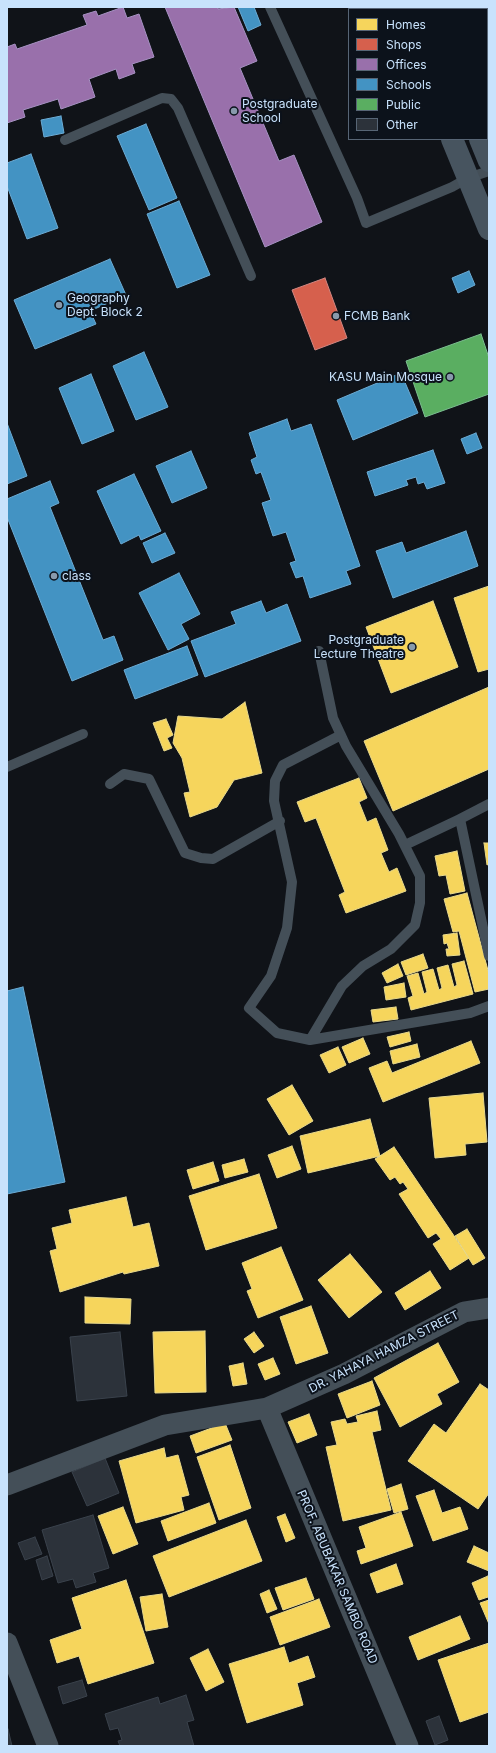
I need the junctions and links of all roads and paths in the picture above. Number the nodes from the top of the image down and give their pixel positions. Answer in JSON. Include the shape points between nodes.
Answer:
{"nodes":[{"id":1,"x":270,"y":7,"type":"edge"},
{"id":2,"x":65,"y":140,"type":"dead end"},
{"id":3,"x":452,"y":140,"type":"edge"},
{"id":4,"x":480,"y":140,"type":"edge"},
{"id":5,"x":489,"y":161,"type":"edge"},
{"id":6,"x":489,"y":171,"type":"edge"},
{"id":7,"x":468,"y":178,"type":"junction"},
{"id":8,"x":489,"y":228,"type":"edge"},
{"id":9,"x":251,"y":276,"type":"dead end"},
{"id":10,"x":320,"y":651,"type":"dead end"},
{"id":11,"x":84,"y":734,"type":"dead end"},
{"id":12,"x":341,"y":735,"type":"junction"},
{"id":13,"x":7,"y":767,"type":"edge"},
{"id":14,"x":110,"y":784,"type":"dead end"},
{"id":15,"x":489,"y":804,"type":"edge"},
{"id":16,"x":460,"y":819,"type":"junction"},
{"id":17,"x":280,"y":821,"type":"junction"},
{"id":18,"x":404,"y":845,"type":"junction"},
{"id":19,"x":489,"y":956,"type":"edge"},
{"id":20,"x":489,"y":1006,"type":"edge"},
{"id":21,"x":310,"y":1040,"type":"junction"},
{"id":22,"x":489,"y":1308,"type":"edge"},
{"id":23,"x":267,"y":1408,"type":"junction"},
{"id":24,"x":7,"y":1485,"type":"edge"},
{"id":25,"x":7,"y":1643,"type":"edge"},
{"id":26,"x":48,"y":1746,"type":"edge"},
{"id":27,"x":408,"y":1746,"type":"edge"}],
"edges":[{"from":1,"to":7,"type":"lane","via":[[366,223]]},
{"from":2,"to":9,"type":"lane","via":[[162,98],[171,99],[178,108]]},
{"from":3,"to":7,"type":"main road"},
{"from":4,"to":5,"type":"main road"},
{"from":6,"to":7,"type":"lane"},
{"from":7,"to":8,"type":"main road"},
{"from":10,"to":12,"type":"lane","via":[[332,718]]},
{"from":11,"to":13,"type":"lane"},
{"from":12,"to":17,"type":"lane","via":[[283,765],[275,781],[274,801]]},
{"from":12,"to":18,"type":"lane"},
{"from":14,"to":17,"type":"lane","via":[[124,774],[149,779],[185,853],[201,858],[213,859]]},
{"from":15,"to":16,"type":"lane"},
{"from":16,"to":18,"type":"lane"},
{"from":16,"to":19,"type":"lane"},
{"from":17,"to":21,"type":"lane","via":[[292,882],[287,928],[271,976],[249,1008],[277,1033]]},
{"from":18,"to":21,"type":"lane","via":[[420,876],[420,903],[414,925],[391,949],[363,966],[342,986]]},
{"from":20,"to":21,"type":"lane","via":[[470,1013]]},
{"from":22,"to":23,"type":"street","name":"DR. YAHAYA HAMZA STREET","via":[[464,1312],[344,1374]]},
{"from":23,"to":24,"type":"street","name":"DR. YAHAYA HAMZA STREET","via":[[166,1425]]},
{"from":23,"to":27,"type":"street","name":"PROF. ABUBAKAR SAMBO ROAD"},
{"from":25,"to":26,"type":"street"}]}
